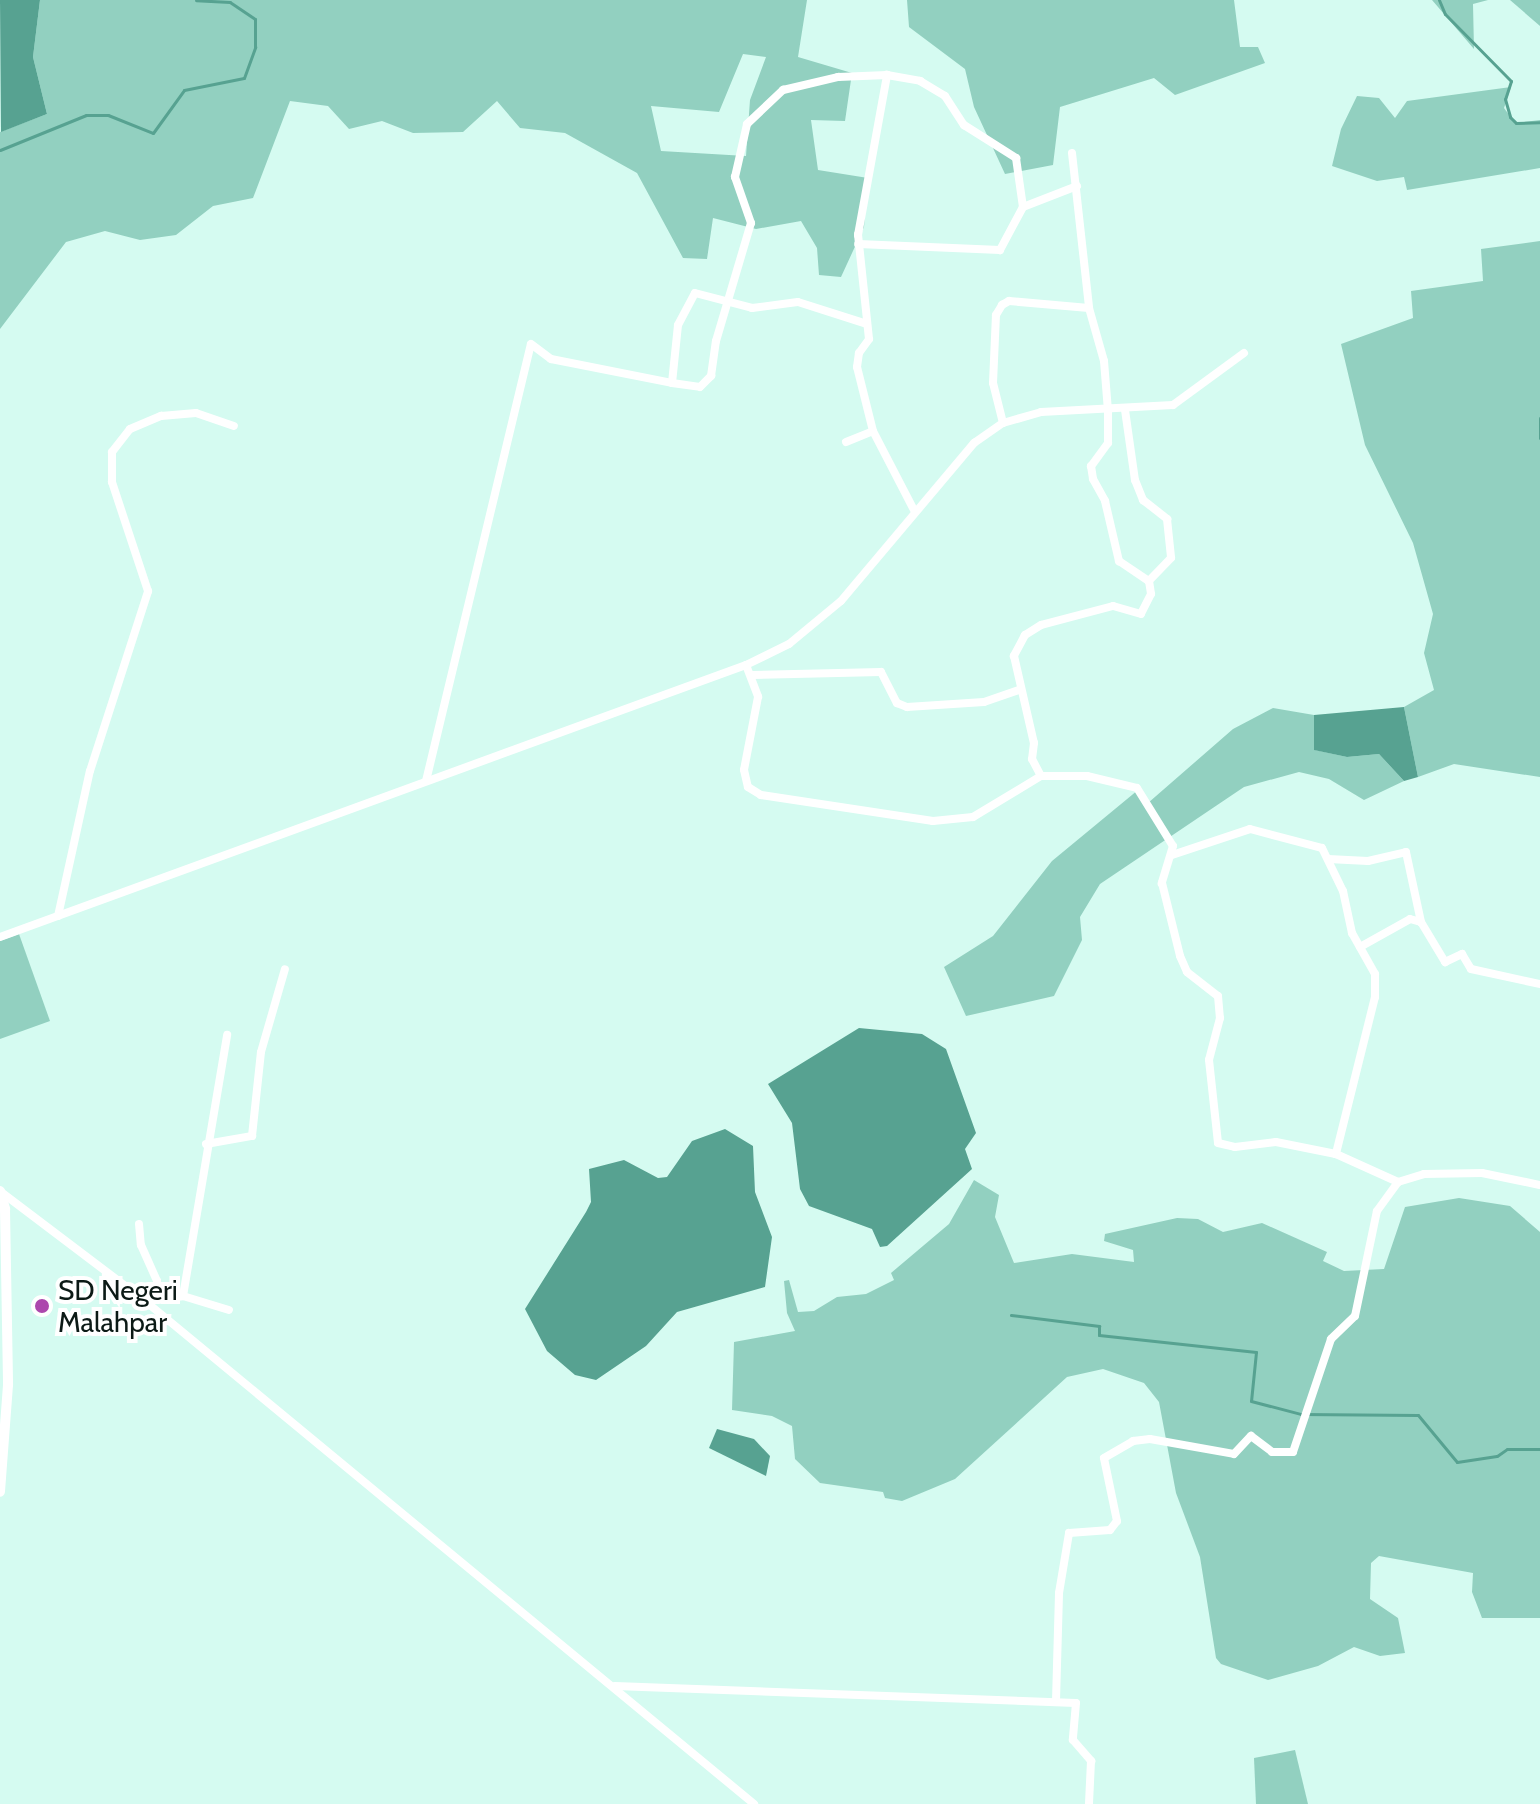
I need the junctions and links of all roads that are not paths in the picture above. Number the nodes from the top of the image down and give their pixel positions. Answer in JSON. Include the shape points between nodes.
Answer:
{"nodes":[{"id":1,"x":887,"y":75,"type":"junction"},
{"id":2,"x":1072,"y":153,"type":"dead end"},
{"id":3,"x":1077,"y":186,"type":"junction"},
{"id":4,"x":1023,"y":207,"type":"junction"},
{"id":5,"x":858,"y":244,"type":"junction"},
{"id":6,"x":727,"y":301,"type":"junction"},
{"id":7,"x":1089,"y":308,"type":"junction"},
{"id":8,"x":867,"y":324,"type":"junction"},
{"id":9,"x":1244,"y":353,"type":"dead end"},
{"id":10,"x":672,"y":383,"type":"junction"},
{"id":11,"x":1125,"y":410,"type":"junction"},
{"id":12,"x":1108,"y":411,"type":"junction"},
{"id":13,"x":1003,"y":423,"type":"junction"},
{"id":14,"x":234,"y":426,"type":"dead end"},
{"id":15,"x":873,"y":431,"type":"junction"},
{"id":16,"x":846,"y":442,"type":"dead end"},
{"id":17,"x":914,"y":510,"type":"junction"},
{"id":18,"x":1149,"y":581,"type":"junction"},
{"id":19,"x":746,"y":665,"type":"junction"},
{"id":20,"x":753,"y":675,"type":"junction"},
{"id":21,"x":1021,"y":689,"type":"junction"},
{"id":22,"x":1041,"y":776,"type":"junction"},
{"id":23,"x":426,"y":781,"type":"junction"},
{"id":24,"x":1172,"y":855,"type":"junction"},
{"id":25,"x":1328,"y":859,"type":"junction"},
{"id":26,"x":58,"y":916,"type":"junction"},
{"id":27,"x":1421,"y":922,"type":"junction"},
{"id":28,"x":0,"y":937,"type":"edge"},
{"id":29,"x":1360,"y":947,"type":"junction"},
{"id":30,"x":285,"y":969,"type":"dead end"},
{"id":31,"x":1540,"y":984,"type":"edge"},
{"id":32,"x":227,"y":1035,"type":"dead end"},
{"id":33,"x":206,"y":1144,"type":"junction"},
{"id":34,"x":1336,"y":1154,"type":"junction"},
{"id":35,"x":1398,"y":1182,"type":"junction"},
{"id":36,"x":1540,"y":1185,"type":"edge"},
{"id":37,"x":0,"y":1191,"type":"edge"},
{"id":38,"x":139,"y":1224,"type":"dead end"},
{"id":39,"x":183,"y":1296,"type":"junction"},
{"id":40,"x":157,"y":1298,"type":"junction"},
{"id":41,"x":145,"y":1301,"type":"junction"},
{"id":42,"x":3,"y":1305,"type":"edge"},
{"id":43,"x":229,"y":1310,"type":"dead end"},
{"id":44,"x":0,"y":1492,"type":"edge"},
{"id":45,"x":615,"y":1686,"type":"junction"},
{"id":46,"x":1056,"y":1701,"type":"junction"},
{"id":47,"x":754,"y":1804,"type":"edge"},
{"id":48,"x":1089,"y":1804,"type":"edge"}],
"edges":[{"from":1,"to":4,"type":"street","via":[[920,81],[945,96],[964,125],[1016,158]]},
{"from":1,"to":5,"type":"street"},
{"from":1,"to":6,"type":"street","via":[[838,77],[783,90],[747,124],[735,177],[751,223]]},
{"from":2,"to":3,"type":"street"},
{"from":3,"to":4,"type":"street"},
{"from":3,"to":7,"type":"street"},
{"from":4,"to":5,"type":"street","via":[[1000,250]]},
{"from":5,"to":8,"type":"street"},
{"from":6,"to":8,"type":"street","via":[[752,308],[798,302]]},
{"from":6,"to":10,"type":"street","via":[[711,376],[700,387]]},
{"from":6,"to":10,"type":"street","via":[[695,293],[684,308]]},
{"from":7,"to":12,"type":"street","via":[[1104,361]]},
{"from":7,"to":13,"type":"street","via":[[1009,301],[1002,305],[996,315],[993,383]]},
{"from":8,"to":15,"type":"street","via":[[869,339],[857,367]]},
{"from":9,"to":11,"type":"street","via":[[1173,405]]},
{"from":10,"to":23,"type":"street","via":[[551,359],[531,344]]},
{"from":11,"to":12,"type":"street"},
{"from":11,"to":18,"type":"street","via":[[1135,480],[1143,500],[1167,519],[1171,558]]},
{"from":12,"to":13,"type":"street","via":[[1041,412]]},
{"from":12,"to":18,"type":"street","via":[[1108,443],[1091,466],[1093,479],[1105,501],[1119,561]]},
{"from":13,"to":17,"type":"street","via":[[974,443]]},
{"from":14,"to":26,"type":"street","via":[[196,413],[161,416],[130,429],[112,452],[112,482],[148,591],[90,771]]},
{"from":15,"to":16,"type":"street"},
{"from":15,"to":17,"type":"street"},
{"from":17,"to":19,"type":"street","via":[[841,601],[789,644]]},
{"from":18,"to":21,"type":"street","via":[[1151,594],[1141,614],[1113,606],[1041,625],[1025,635],[1014,656]]},
{"from":19,"to":20,"type":"street"},
{"from":19,"to":23,"type":"street"},
{"from":20,"to":21,"type":"street","via":[[881,672],[897,703],[907,707],[984,702]]},
{"from":20,"to":22,"type":"street","via":[[758,697],[744,770],[748,787],[761,795],[933,821],[973,817]]},
{"from":21,"to":22,"type":"street","via":[[1034,743],[1032,759]]},
{"from":22,"to":24,"type":"street","via":[[1087,776],[1137,788],[1173,846]]},
{"from":23,"to":26,"type":"street"},
{"from":24,"to":25,"type":"street","via":[[1250,829],[1322,848]]},
{"from":24,"to":34,"type":"street","via":[[1162,883],[1180,956],[1187,972],[1218,996],[1220,1018],[1209,1060],[1218,1143],[1235,1147],[1276,1142]]},
{"from":25,"to":27,"type":"street","via":[[1368,861],[1406,852]]},
{"from":25,"to":29,"type":"street"},
{"from":26,"to":28,"type":"street"},
{"from":27,"to":29,"type":"street","via":[[1410,919]]},
{"from":27,"to":31,"type":"street","via":[[1445,962],[1462,954],[1471,969]]},
{"from":29,"to":34,"type":"street","via":[[1375,974],[1375,997]]},
{"from":30,"to":33,"type":"street","via":[[261,1052],[252,1136]]},
{"from":32,"to":33,"type":"street"},
{"from":33,"to":39,"type":"street"},
{"from":34,"to":35,"type":"street"},
{"from":35,"to":36,"type":"street","via":[[1424,1174],[1482,1173]]},
{"from":35,"to":46,"type":"street","via":[[1377,1211],[1355,1316],[1331,1339],[1311,1410],[1289,1455],[1272,1452],[1251,1436],[1234,1454],[1150,1439],[1119,1447],[1104,1458],[1117,1521],[1110,1530],[1069,1533],[1059,1593]]},
{"from":37,"to":41,"type":"street"},
{"from":37,"to":42,"type":"street"},
{"from":38,"to":40,"type":"street","via":[[141,1245],[157,1281]]},
{"from":39,"to":40,"type":"street"},
{"from":39,"to":43,"type":"street"},
{"from":40,"to":41,"type":"street"},
{"from":41,"to":45,"type":"street","via":[[350,1475]]},
{"from":42,"to":44,"type":"street","via":[[8,1385]]},
{"from":45,"to":46,"type":"street"},
{"from":45,"to":47,"type":"street"},
{"from":46,"to":48,"type":"street","via":[[1076,1703],[1073,1740],[1091,1761]]}]}
